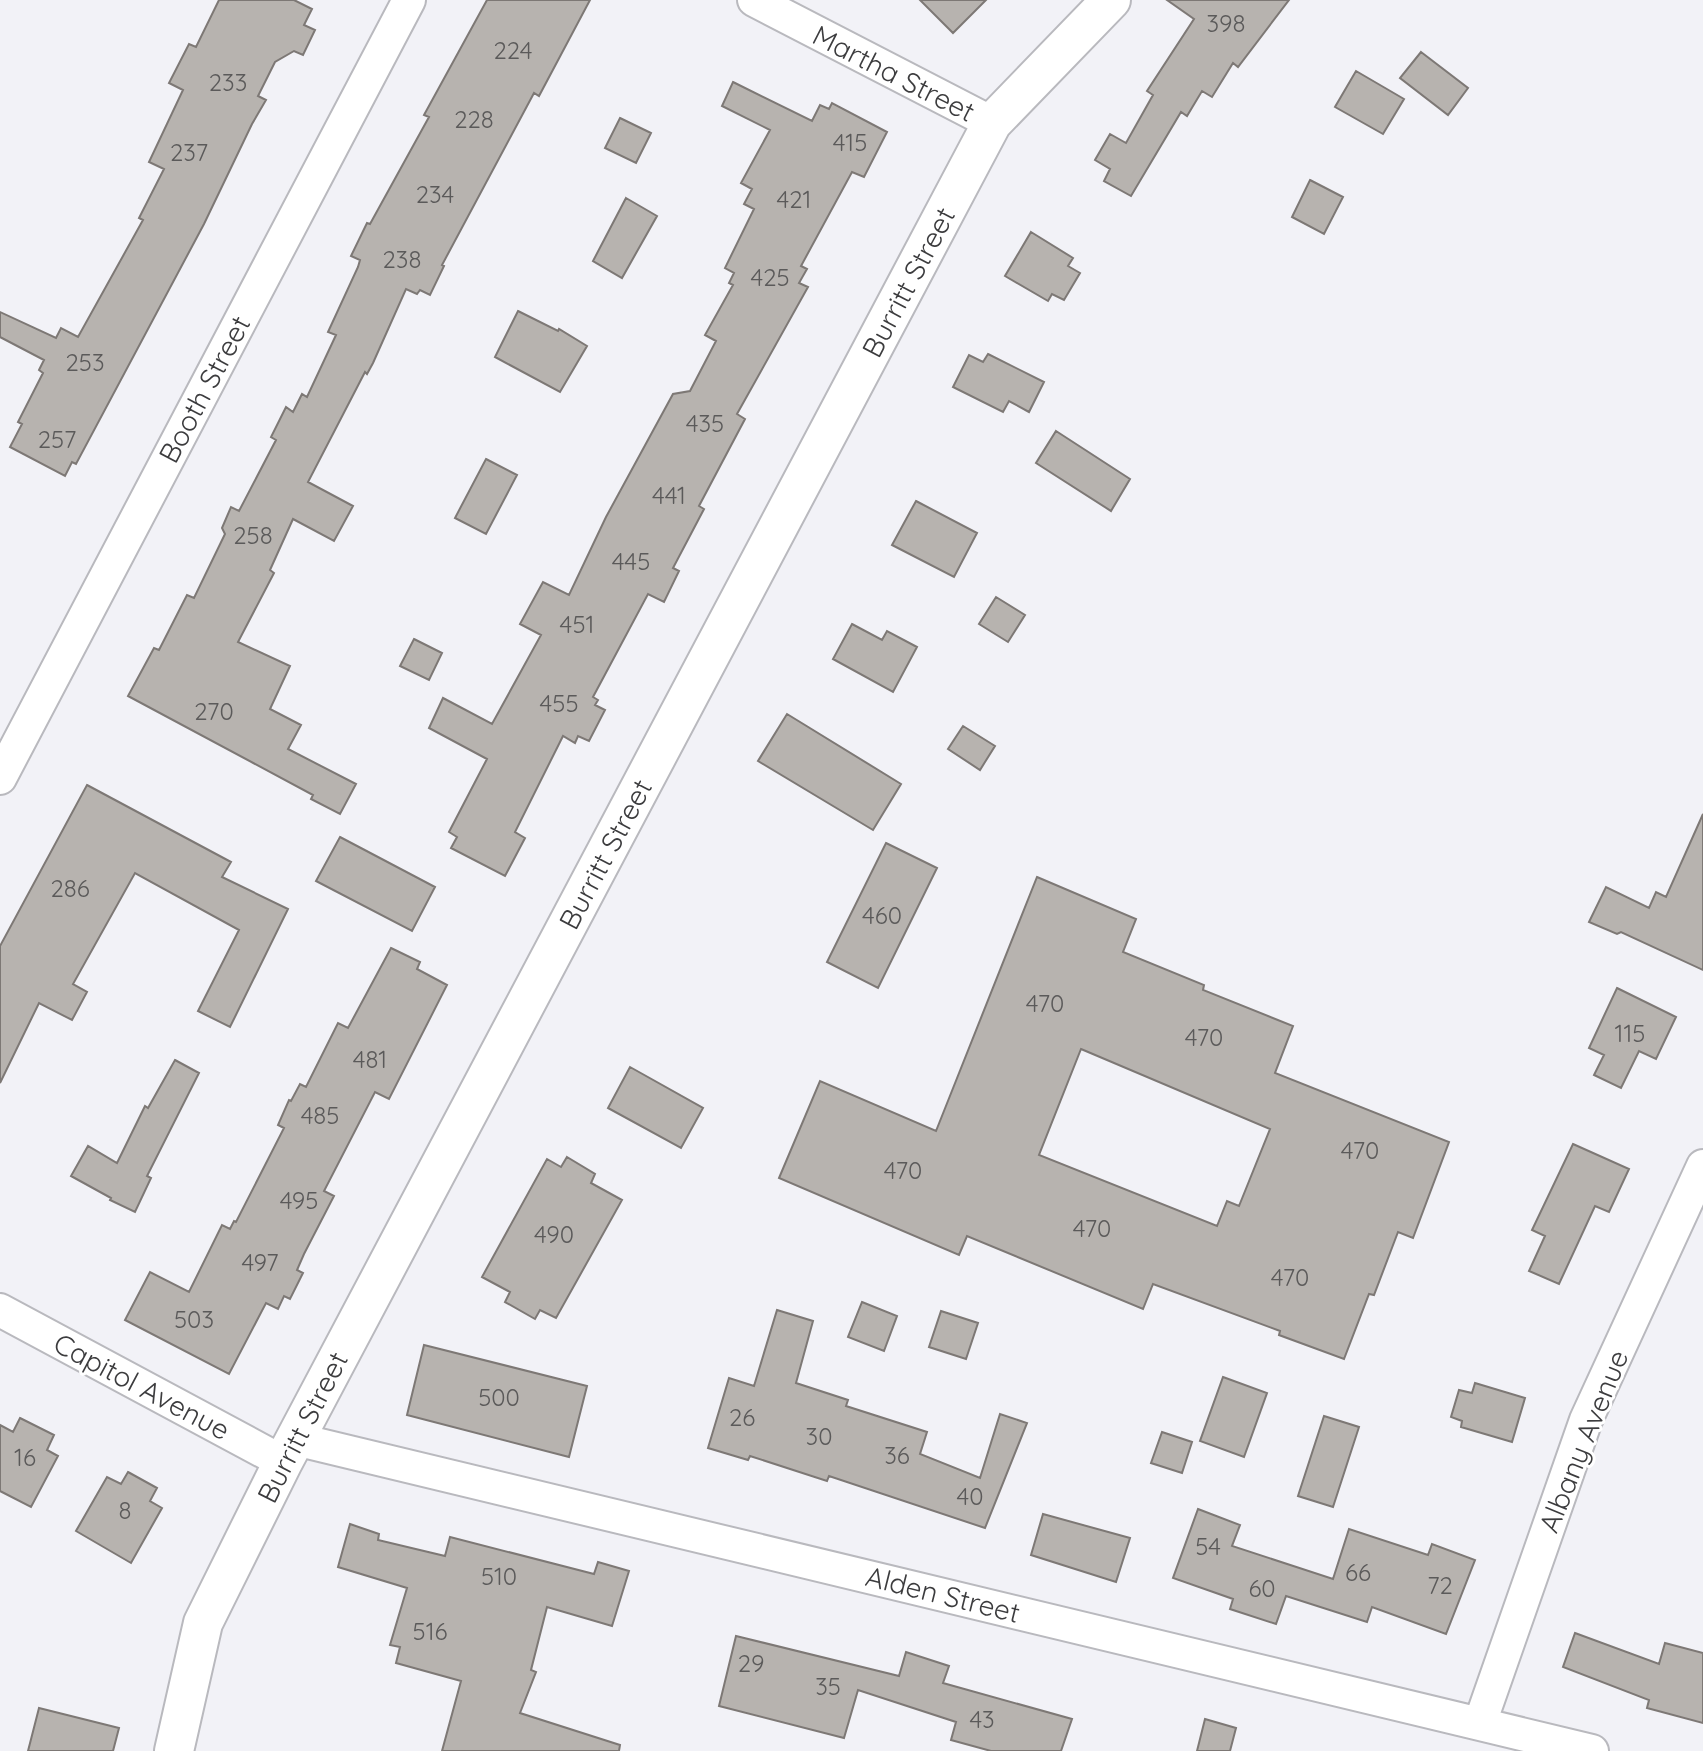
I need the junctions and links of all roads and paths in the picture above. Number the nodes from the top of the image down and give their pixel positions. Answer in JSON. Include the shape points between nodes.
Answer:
{"nodes":[{"id":1,"x":409,"y":0,"type":"edge"},
{"id":2,"x":754,"y":0,"type":"edge"},
{"id":3,"x":1111,"y":0,"type":"edge"},
{"id":4,"x":992,"y":123,"type":"junction"},
{"id":5,"x":0,"y":778,"type":"edge"},
{"id":6,"x":1703,"y":1166,"type":"edge"},
{"id":7,"x":0,"y":1310,"type":"edge"},
{"id":8,"x":289,"y":1450,"type":"junction"},
{"id":9,"x":1480,"y":1723,"type":"junction"},
{"id":10,"x":174,"y":1751,"type":"edge"},
{"id":11,"x":1592,"y":1751,"type":"edge"}],
"edges":[{"from":1,"to":5,"type":"street","name":"Booth Street"},
{"from":2,"to":4,"type":"street","name":"Martha Street"},
{"from":3,"to":4,"type":"street","name":"Burritt Street"},
{"from":4,"to":8,"type":"street","name":"Burritt Street"},
{"from":6,"to":9,"type":"street","name":"Albany Avenue","via":[[1586,1420]]},
{"from":7,"to":8,"type":"street","name":"Capitol Avenue"},
{"from":8,"to":9,"type":"street","name":"Alden Street"},
{"from":8,"to":10,"type":"street","name":"Burritt Street","via":[[203,1623]]},
{"from":9,"to":11,"type":"street","name":"Alden Street"}]}
